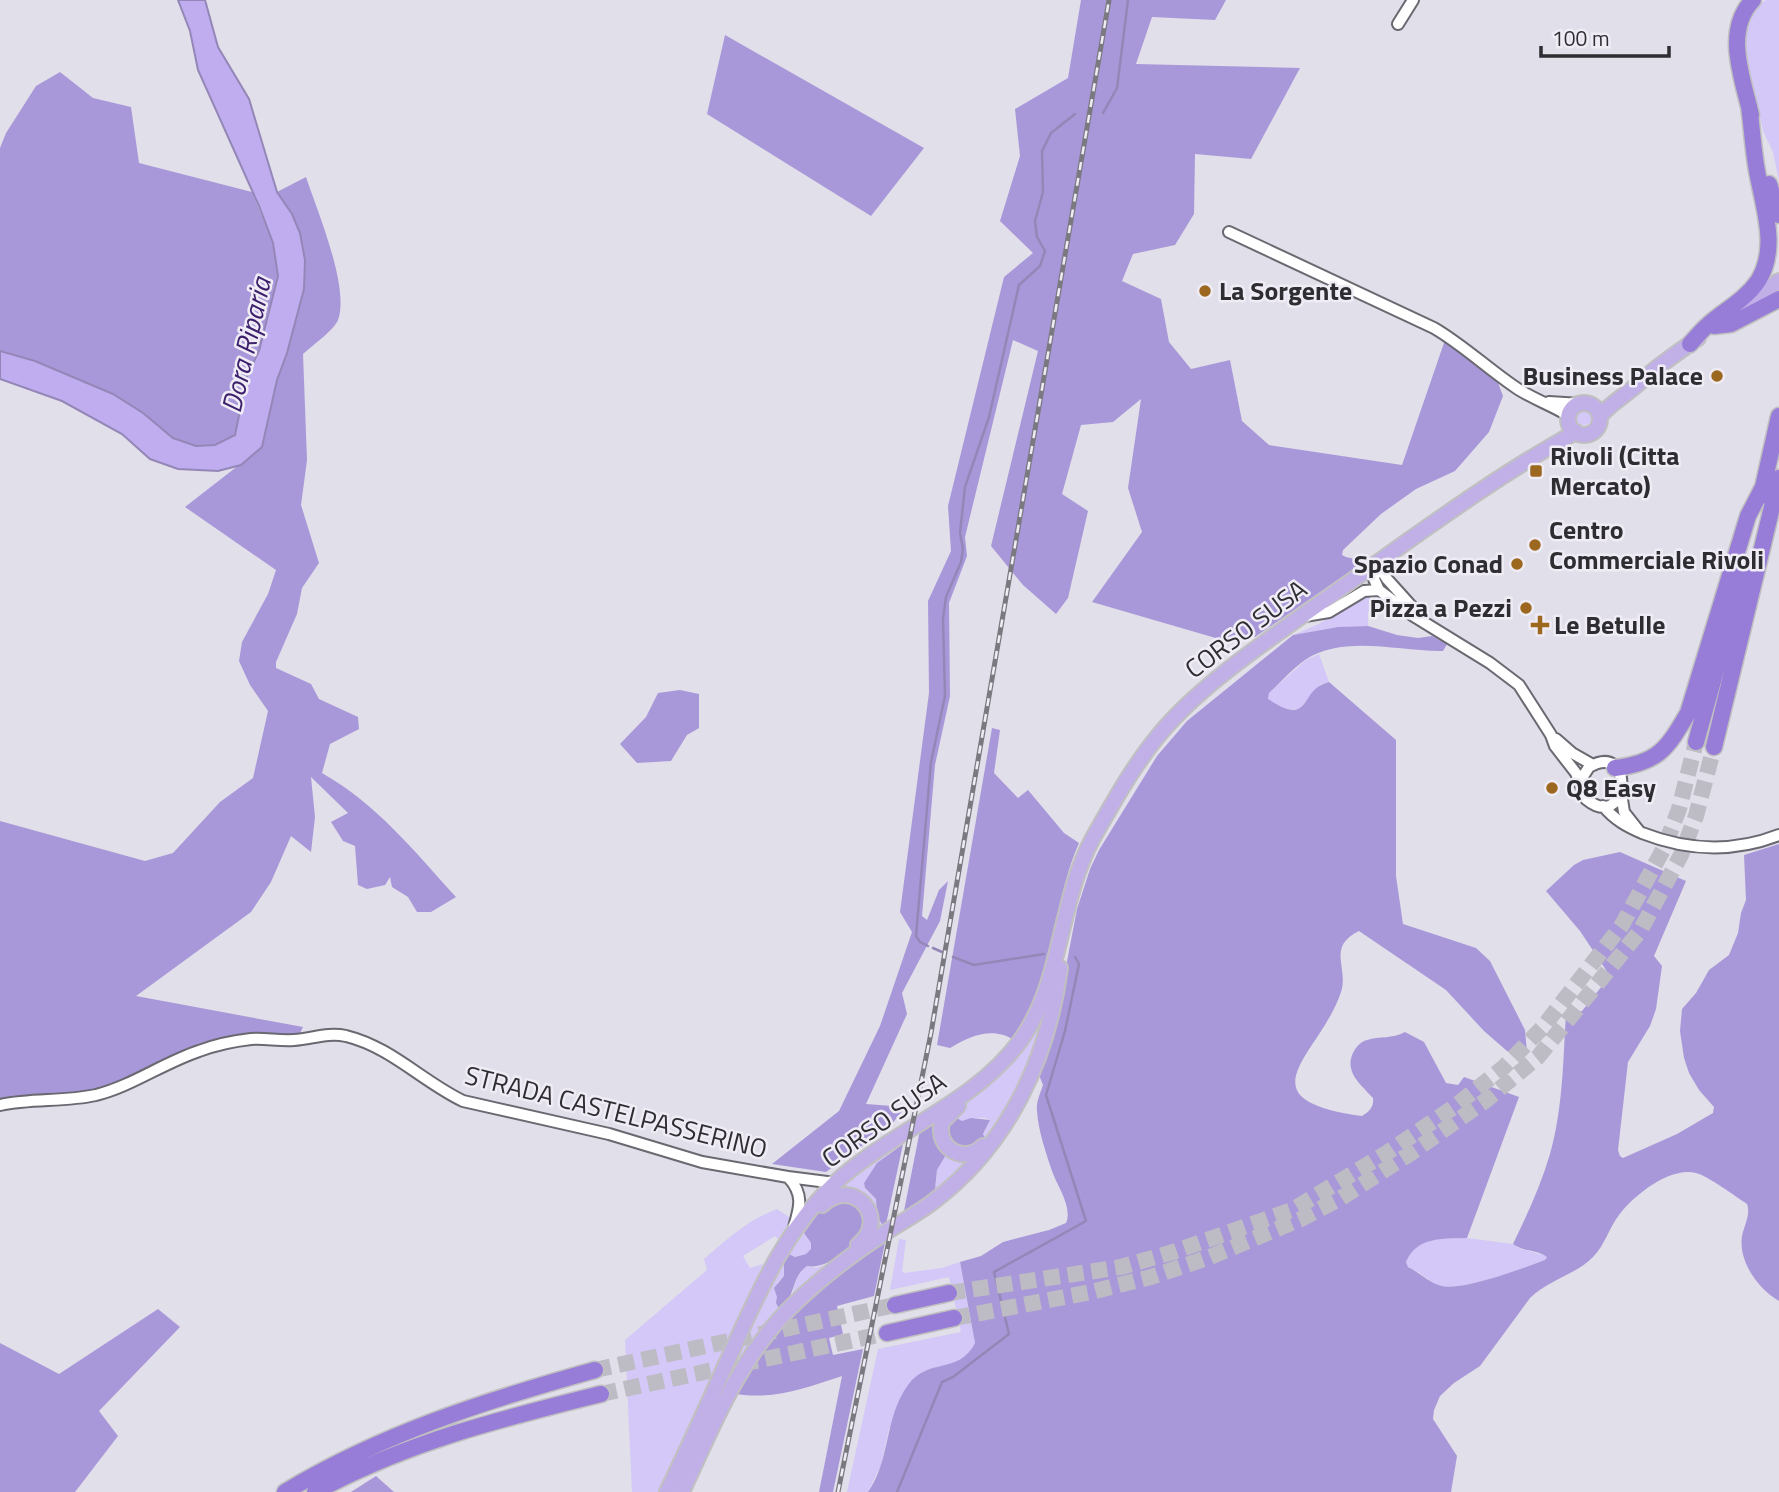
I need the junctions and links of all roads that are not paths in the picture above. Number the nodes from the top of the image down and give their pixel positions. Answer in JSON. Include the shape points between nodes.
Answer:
{"nodes":[{"id":1,"x":1413,"y":0,"type":"edge"},
{"id":2,"x":1753,"y":0,"type":"edge"},
{"id":3,"x":1398,"y":24,"type":"dead end"},
{"id":4,"x":1749,"y":106,"type":"junction"},
{"id":5,"x":1764,"y":170,"type":"junction"},
{"id":6,"x":1779,"y":215,"type":"edge"},
{"id":7,"x":1229,"y":232,"type":"dead end"},
{"id":8,"x":1779,"y":250,"type":"edge"},
{"id":9,"x":1779,"y":281,"type":"edge"},
{"id":10,"x":1779,"y":299,"type":"edge"},
{"id":11,"x":1714,"y":326,"type":"junction"},
{"id":12,"x":1690,"y":344,"type":"junction"},
{"id":13,"x":1544,"y":401,"type":"junction"},
{"id":14,"x":1590,"y":408,"type":"junction"},
{"id":15,"x":1779,"y":416,"type":"edge"},
{"id":16,"x":1571,"y":424,"type":"junction"},
{"id":17,"x":1779,"y":478,"type":"edge"},
{"id":18,"x":1763,"y":487,"type":"junction"},
{"id":19,"x":1779,"y":520,"type":"edge"},
{"id":20,"x":1377,"y":563,"type":"junction"},
{"id":21,"x":1379,"y":590,"type":"junction"},
{"id":22,"x":1302,"y":617,"type":"junction"},
{"id":23,"x":1425,"y":621,"type":"junction"},
{"id":24,"x":1737,"y":660,"type":"junction"},
{"id":25,"x":1551,"y":735,"type":"junction"},
{"id":26,"x":1696,"y":742,"type":"tunnel mouth"},
{"id":27,"x":1714,"y":747,"type":"tunnel mouth"},
{"id":28,"x":1593,"y":765,"type":"junction"},
{"id":29,"x":1615,"y":768,"type":"junction"},
{"id":30,"x":1580,"y":781,"type":"junction"},
{"id":31,"x":1621,"y":793,"type":"junction"},
{"id":32,"x":1603,"y":806,"type":"junction"},
{"id":33,"x":1639,"y":831,"type":"junction"},
{"id":34,"x":1779,"y":835,"type":"edge"},
{"id":35,"x":1068,"y":904,"type":"junction"},
{"id":36,"x":1001,"y":1064,"type":"junction"},
{"id":37,"x":1019,"y":1101,"type":"junction"},
{"id":38,"x":0,"y":1105,"type":"edge"},
{"id":39,"x":788,"y":1177,"type":"junction"},
{"id":40,"x":835,"y":1183,"type":"junction"},
{"id":41,"x":793,"y":1231,"type":"junction"},
{"id":42,"x":814,"y":1286,"type":"junction"},
{"id":43,"x":949,"y":1293,"type":"tunnel mouth"},
{"id":44,"x":895,"y":1305,"type":"tunnel mouth"},
{"id":45,"x":954,"y":1318,"type":"tunnel mouth"},
{"id":46,"x":887,"y":1333,"type":"tunnel mouth"},
{"id":47,"x":595,"y":1370,"type":"tunnel mouth"},
{"id":48,"x":601,"y":1394,"type":"tunnel mouth"},
{"id":49,"x":285,"y":1492,"type":"edge"},
{"id":50,"x":315,"y":1492,"type":"edge"},
{"id":51,"x":667,"y":1492,"type":"edge"},
{"id":52,"x":682,"y":1492,"type":"edge"}],
"edges":[{"from":1,"to":3,"type":"street"},
{"from":2,"to":4,"type":"highway","via":[[1739,23],[1737,44]]},
{"from":4,"to":5,"type":"highway"},
{"from":4,"to":12,"type":"highway","via":[[1768,221],[1766,266],[1747,294]]},
{"from":5,"to":6,"type":"highway"},
{"from":5,"to":8,"type":"highway"},
{"from":7,"to":13,"type":"street","via":[[1434,328],[1517,389]]},
{"from":9,"to":11,"type":"main road"},
{"from":10,"to":11,"type":"highway","via":[[1731,324]]},
{"from":11,"to":12,"type":"main road"},
{"from":12,"to":14,"type":"main road","via":[[1610,404]]},
{"from":13,"to":14,"type":"street"},
{"from":13,"to":16,"type":"street"},
{"from":14,"to":16,"type":"main road","via":[[1573,408]]},
{"from":14,"to":16,"type":"main road","via":[[1599,425],[1593,432],[1584,435]]},
{"from":15,"to":18,"type":"highway"},
{"from":16,"to":20,"type":"main road","name":"CORSO SUSA"},
{"from":17,"to":24,"type":"highway"},
{"from":18,"to":26,"type":"highway"},
{"from":18,"to":29,"type":"highway","via":[[1748,516],[1688,713],[1674,737],[1649,761]]},
{"from":19,"to":24,"type":"highway","via":[[1751,633]]},
{"from":20,"to":21,"type":"street","via":[[1374,579]]},
{"from":20,"to":22,"type":"main road","name":"CORSO SUSA"},
{"from":20,"to":23,"type":"street"},
{"from":21,"to":22,"type":"street","via":[[1364,591],[1329,612]]},
{"from":21,"to":23,"type":"street"},
{"from":22,"to":35,"type":"main road","name":"CORSO SUSA","via":[[1171,720],[1091,841]]},
{"from":23,"to":25,"type":"street","via":[[1511,677]]},
{"from":24,"to":27,"type":"highway"},
{"from":25,"to":28,"type":"street"},
{"from":25,"to":30,"type":"street"},
{"from":28,"to":29,"type":"street","via":[[1605,763]]},
{"from":28,"to":30,"type":"street"},
{"from":29,"to":31,"type":"street","via":[[1622,779]]},
{"from":30,"to":32,"type":"street","via":[[1586,799]]},
{"from":31,"to":32,"type":"street"},
{"from":31,"to":33,"type":"street","via":[[1624,812]]},
{"from":32,"to":33,"type":"street","via":[[1623,826]]},
{"from":33,"to":34,"type":"street","via":[[1669,843],[1708,848],[1746,845]]},
{"from":35,"to":36,"type":"main road","name":"CORSO SUSA","via":[[1038,1012]]},
{"from":35,"to":37,"type":"main road","name":"CORSO SUSA","via":[[1044,1043]]},
{"from":36,"to":37,"type":"main road","via":[[986,1085],[946,1116],[940,1129],[944,1144],[960,1154],[976,1152]]},
{"from":36,"to":40,"type":"main road","name":"CORSO SUSA"},
{"from":37,"to":42,"type":"main road","name":"CORSO SUSA","via":[[985,1152],[952,1186]]},
{"from":38,"to":39,"type":"street","name":"STRADA CASTELPASSERINO","via":[[96,1095],[226,1043],[331,1034],[373,1046],[463,1101],[609,1134],[702,1162]]},
{"from":39,"to":40,"type":"street","name":"STRADA CASTELPASSERINO"},
{"from":39,"to":41,"type":"street","name":"STRADA CASTELPASSERINO","via":[[800,1200]]},
{"from":40,"to":41,"type":"main road","name":"CORSO SUSA"},
{"from":41,"to":42,"type":"main road","via":[[837,1195],[855,1197],[869,1211],[868,1234],[826,1268]]},
{"from":41,"to":51,"type":"main road","name":"CORSO SUSA","via":[[760,1288]]},
{"from":42,"to":52,"type":"main road","name":"CORSO SUSA","via":[[772,1327],[746,1362]]},
{"from":43,"to":44,"type":"highway"},
{"from":45,"to":46,"type":"highway"},
{"from":47,"to":49,"type":"highway","via":[[419,1426],[350,1456]]},
{"from":48,"to":50,"type":"highway","via":[[437,1438]]}]}
